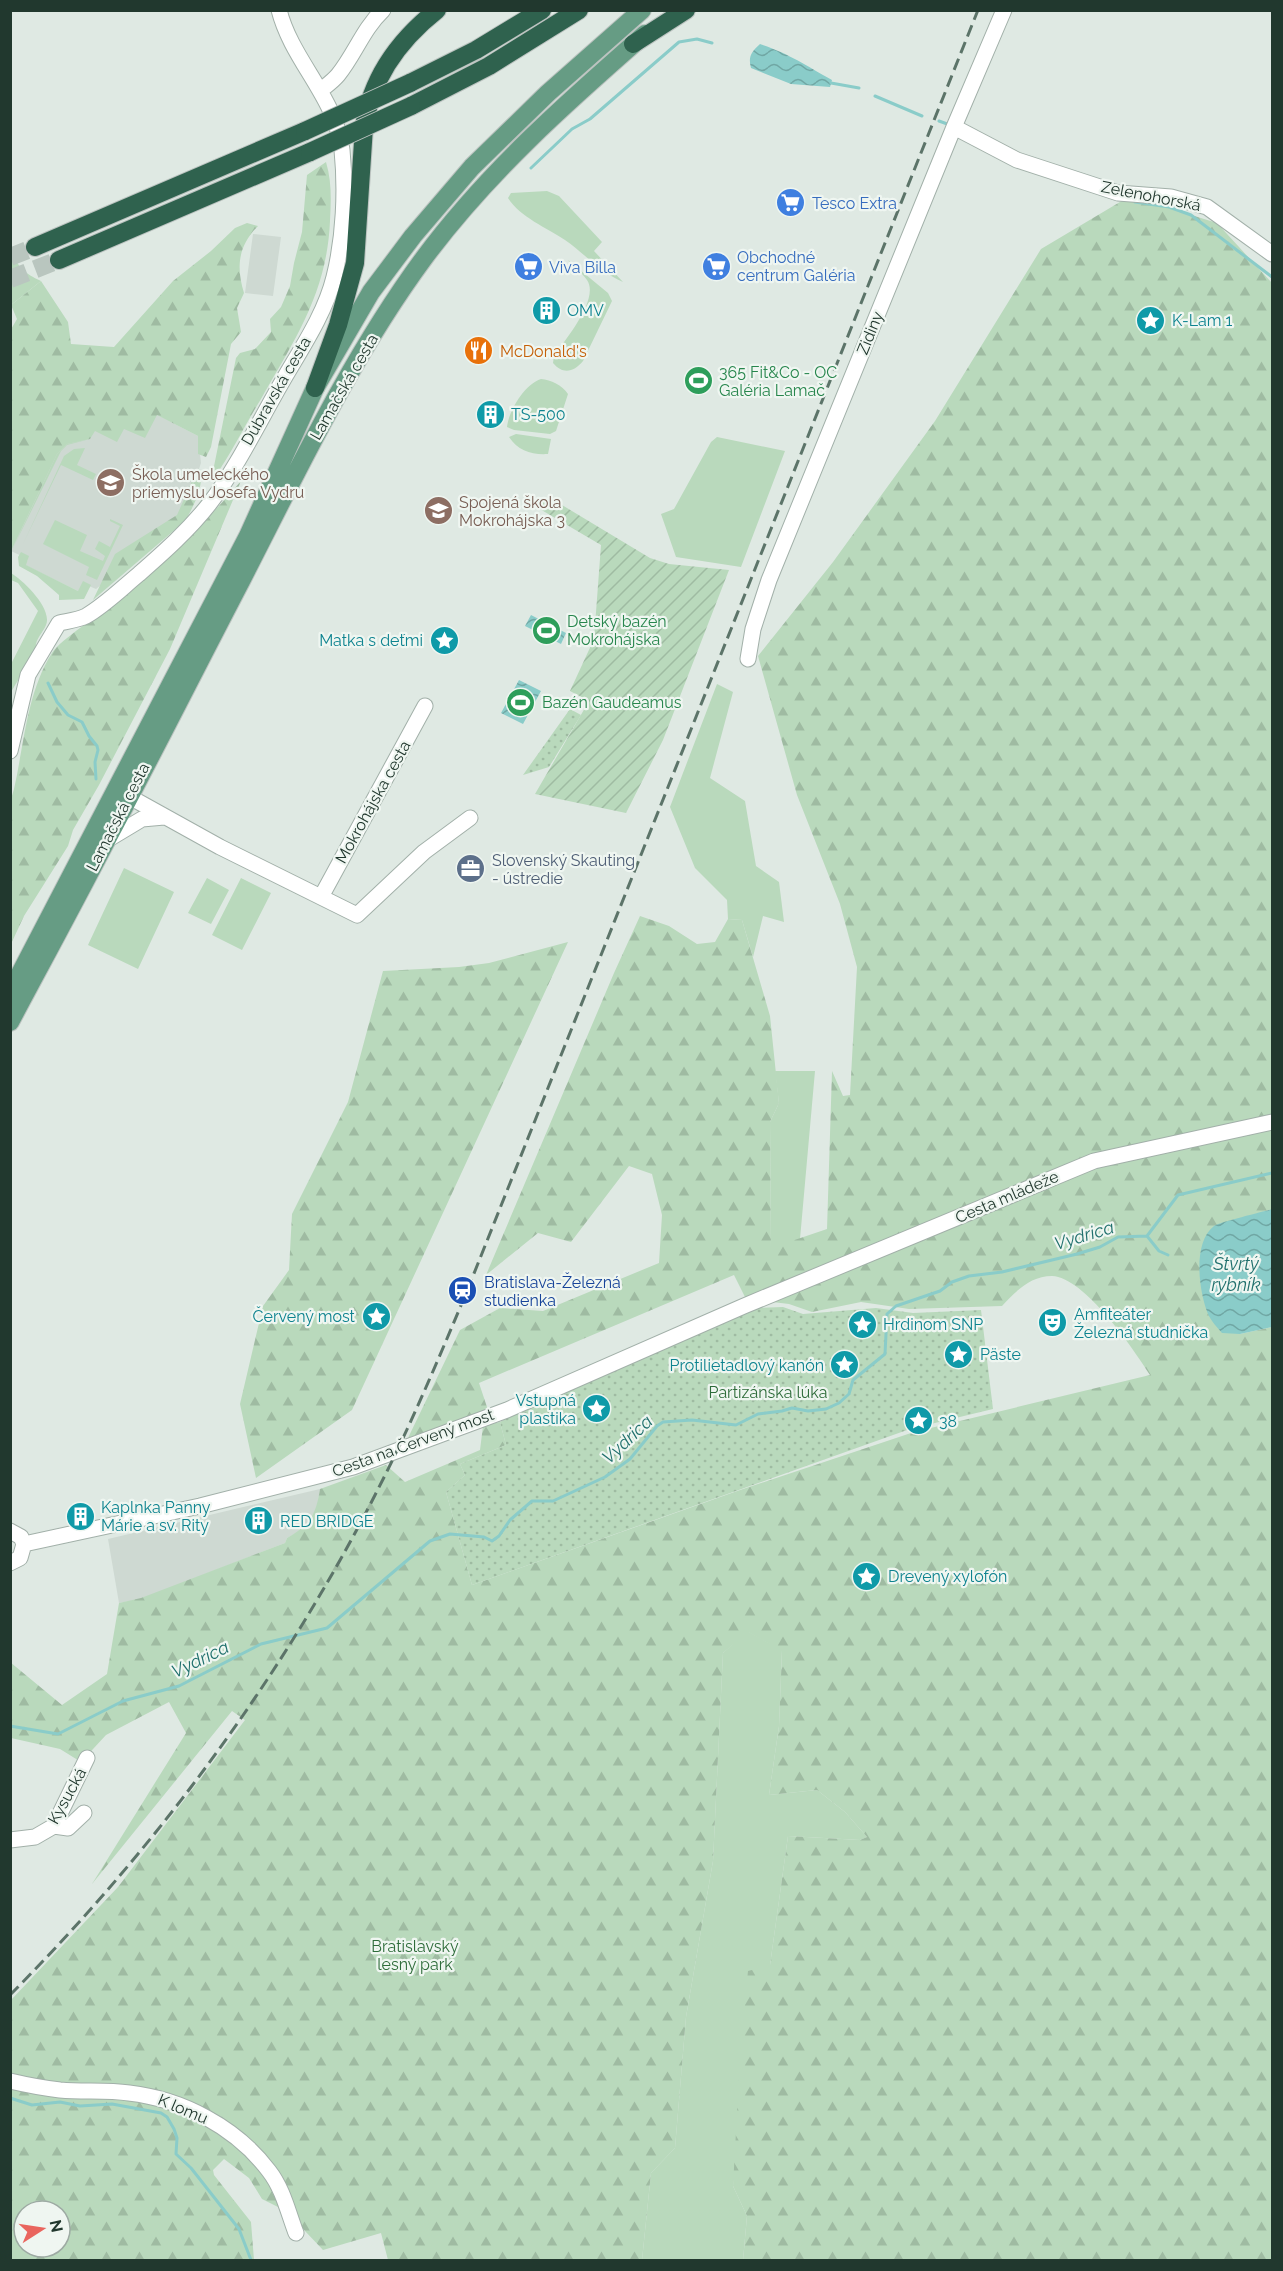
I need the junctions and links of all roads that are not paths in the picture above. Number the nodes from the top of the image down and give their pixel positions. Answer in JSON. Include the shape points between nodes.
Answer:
{"nodes":[{"id":1,"x":279,"y":10,"type":"edge"},
{"id":2,"x":383,"y":10,"type":"edge"},
{"id":3,"x":436,"y":10,"type":"edge"},
{"id":4,"x":542,"y":10,"type":"edge"},
{"id":5,"x":579,"y":10,"type":"edge"},
{"id":6,"x":642,"y":10,"type":"edge"},
{"id":7,"x":671,"y":10,"type":"edge"},
{"id":8,"x":686,"y":10,"type":"edge"},
{"id":9,"x":1004,"y":10,"type":"edge"},
{"id":10,"x":633,"y":44,"type":"junction"},
{"id":11,"x":320,"y":91,"type":"junction"},
{"id":12,"x":954,"y":127,"type":"junction"},
{"id":13,"x":35,"y":247,"type":"tunnel mouth"},
{"id":14,"x":1272,"y":254,"type":"edge"},
{"id":15,"x":59,"y":260,"type":"tunnel mouth"},
{"id":16,"x":315,"y":388,"type":"junction"},
{"id":17,"x":748,"y":659,"type":"dead end"},
{"id":18,"x":425,"y":706,"type":"dead end"},
{"id":19,"x":10,"y":751,"type":"edge"},
{"id":20,"x":120,"y":796,"type":"junction"},
{"id":21,"x":166,"y":818,"type":"junction"},
{"id":22,"x":470,"y":818,"type":"dead end"},
{"id":23,"x":108,"y":840,"type":"junction"},
{"id":24,"x":321,"y":897,"type":"junction"},
{"id":25,"x":10,"y":993,"type":"edge"},
{"id":26,"x":10,"y":1022,"type":"edge"},
{"id":27,"x":1272,"y":1122,"type":"edge"},
{"id":28,"x":751,"y":1303,"type":"joint"},
{"id":29,"x":10,"y":1531,"type":"edge"},
{"id":30,"x":24,"y":1544,"type":"junction"},
{"id":31,"x":10,"y":1563,"type":"edge"},
{"id":32,"x":87,"y":1758,"type":"dead end"},
{"id":33,"x":84,"y":1813,"type":"dead end"},
{"id":34,"x":54,"y":1826,"type":"junction"},
{"id":35,"x":10,"y":1840,"type":"edge"},
{"id":36,"x":10,"y":2081,"type":"edge"},
{"id":37,"x":296,"y":2233,"type":"dead end"}],
"edges":[{"from":1,"to":11,"type":"street","name":"Dúbravská cesta","via":[[297,55]]},
{"from":2,"to":11,"type":"street","via":[[359,39],[337,77]]},
{"from":3,"to":16,"type":"highway","via":[[394,52],[368,105],[355,263]]},
{"from":4,"to":13,"type":"highway","bridge":true,"via":[[410,84]]},
{"from":5,"to":15,"type":"highway","bridge":true,"via":[[497,62],[411,106]]},
{"from":6,"to":16,"type":"main road","name":"Lamačská cesta","via":[[526,114],[445,196],[371,292]]},
{"from":7,"to":10,"type":"main road","name":"Lamačská cesta"},
{"from":8,"to":10,"type":"highway"},
{"from":9,"to":12,"type":"street","name":"Zidiny"},
{"from":10,"to":20,"type":"main road","name":"Lamačská cesta","via":[[530,137],[424,258],[358,358]]},
{"from":11,"to":19,"type":"street","name":"Dúbravská cesta","via":[[339,133],[343,175],[339,250],[324,304],[235,463],[201,515],[100,606],[60,623],[28,675]]},
{"from":12,"to":14,"type":"street","name":"Zelenohorská","via":[[1017,160],[1118,193],[1171,197],[1207,207]]},
{"from":12,"to":17,"type":"street","name":"Zidiny","via":[[769,580]]},
{"from":16,"to":20,"type":"main road","name":"Lamačská cesta","via":[[248,536]]},
{"from":18,"to":24,"type":"street","name":"Mokrohájska cesta"},
{"from":20,"to":21,"type":"street"},
{"from":20,"to":23,"type":"main road","name":"Lamačská cesta"},
{"from":20,"to":25,"type":"main road","name":"Lamačská cesta"},
{"from":21,"to":23,"type":"street","via":[[142,819]]},
{"from":21,"to":24,"type":"street"},
{"from":22,"to":24,"type":"street","via":[[424,852],[357,915]]},
{"from":23,"to":26,"type":"main road","name":"Lamačská cesta"},
{"from":27,"to":28,"type":"street","name":"Cesta mládeže","via":[[1094,1161]]},
{"from":28,"to":30,"type":"street","name":"Cesta na Červený most","via":[[507,1410],[353,1467]]},
{"from":29,"to":30,"type":"street","via":[[18,1534]]},
{"from":30,"to":31,"type":"street","via":[[20,1557]]},
{"from":32,"to":34,"type":"street","name":"Kysucká"},
{"from":33,"to":34,"type":"street","via":[[68,1828]]},
{"from":34,"to":35,"type":"street","name":"Kysucká","via":[[35,1837]]},
{"from":36,"to":37,"type":"street","name":"K lomu","via":[[61,2090],[154,2096],[199,2114],[246,2145],[269,2171]]}]}
